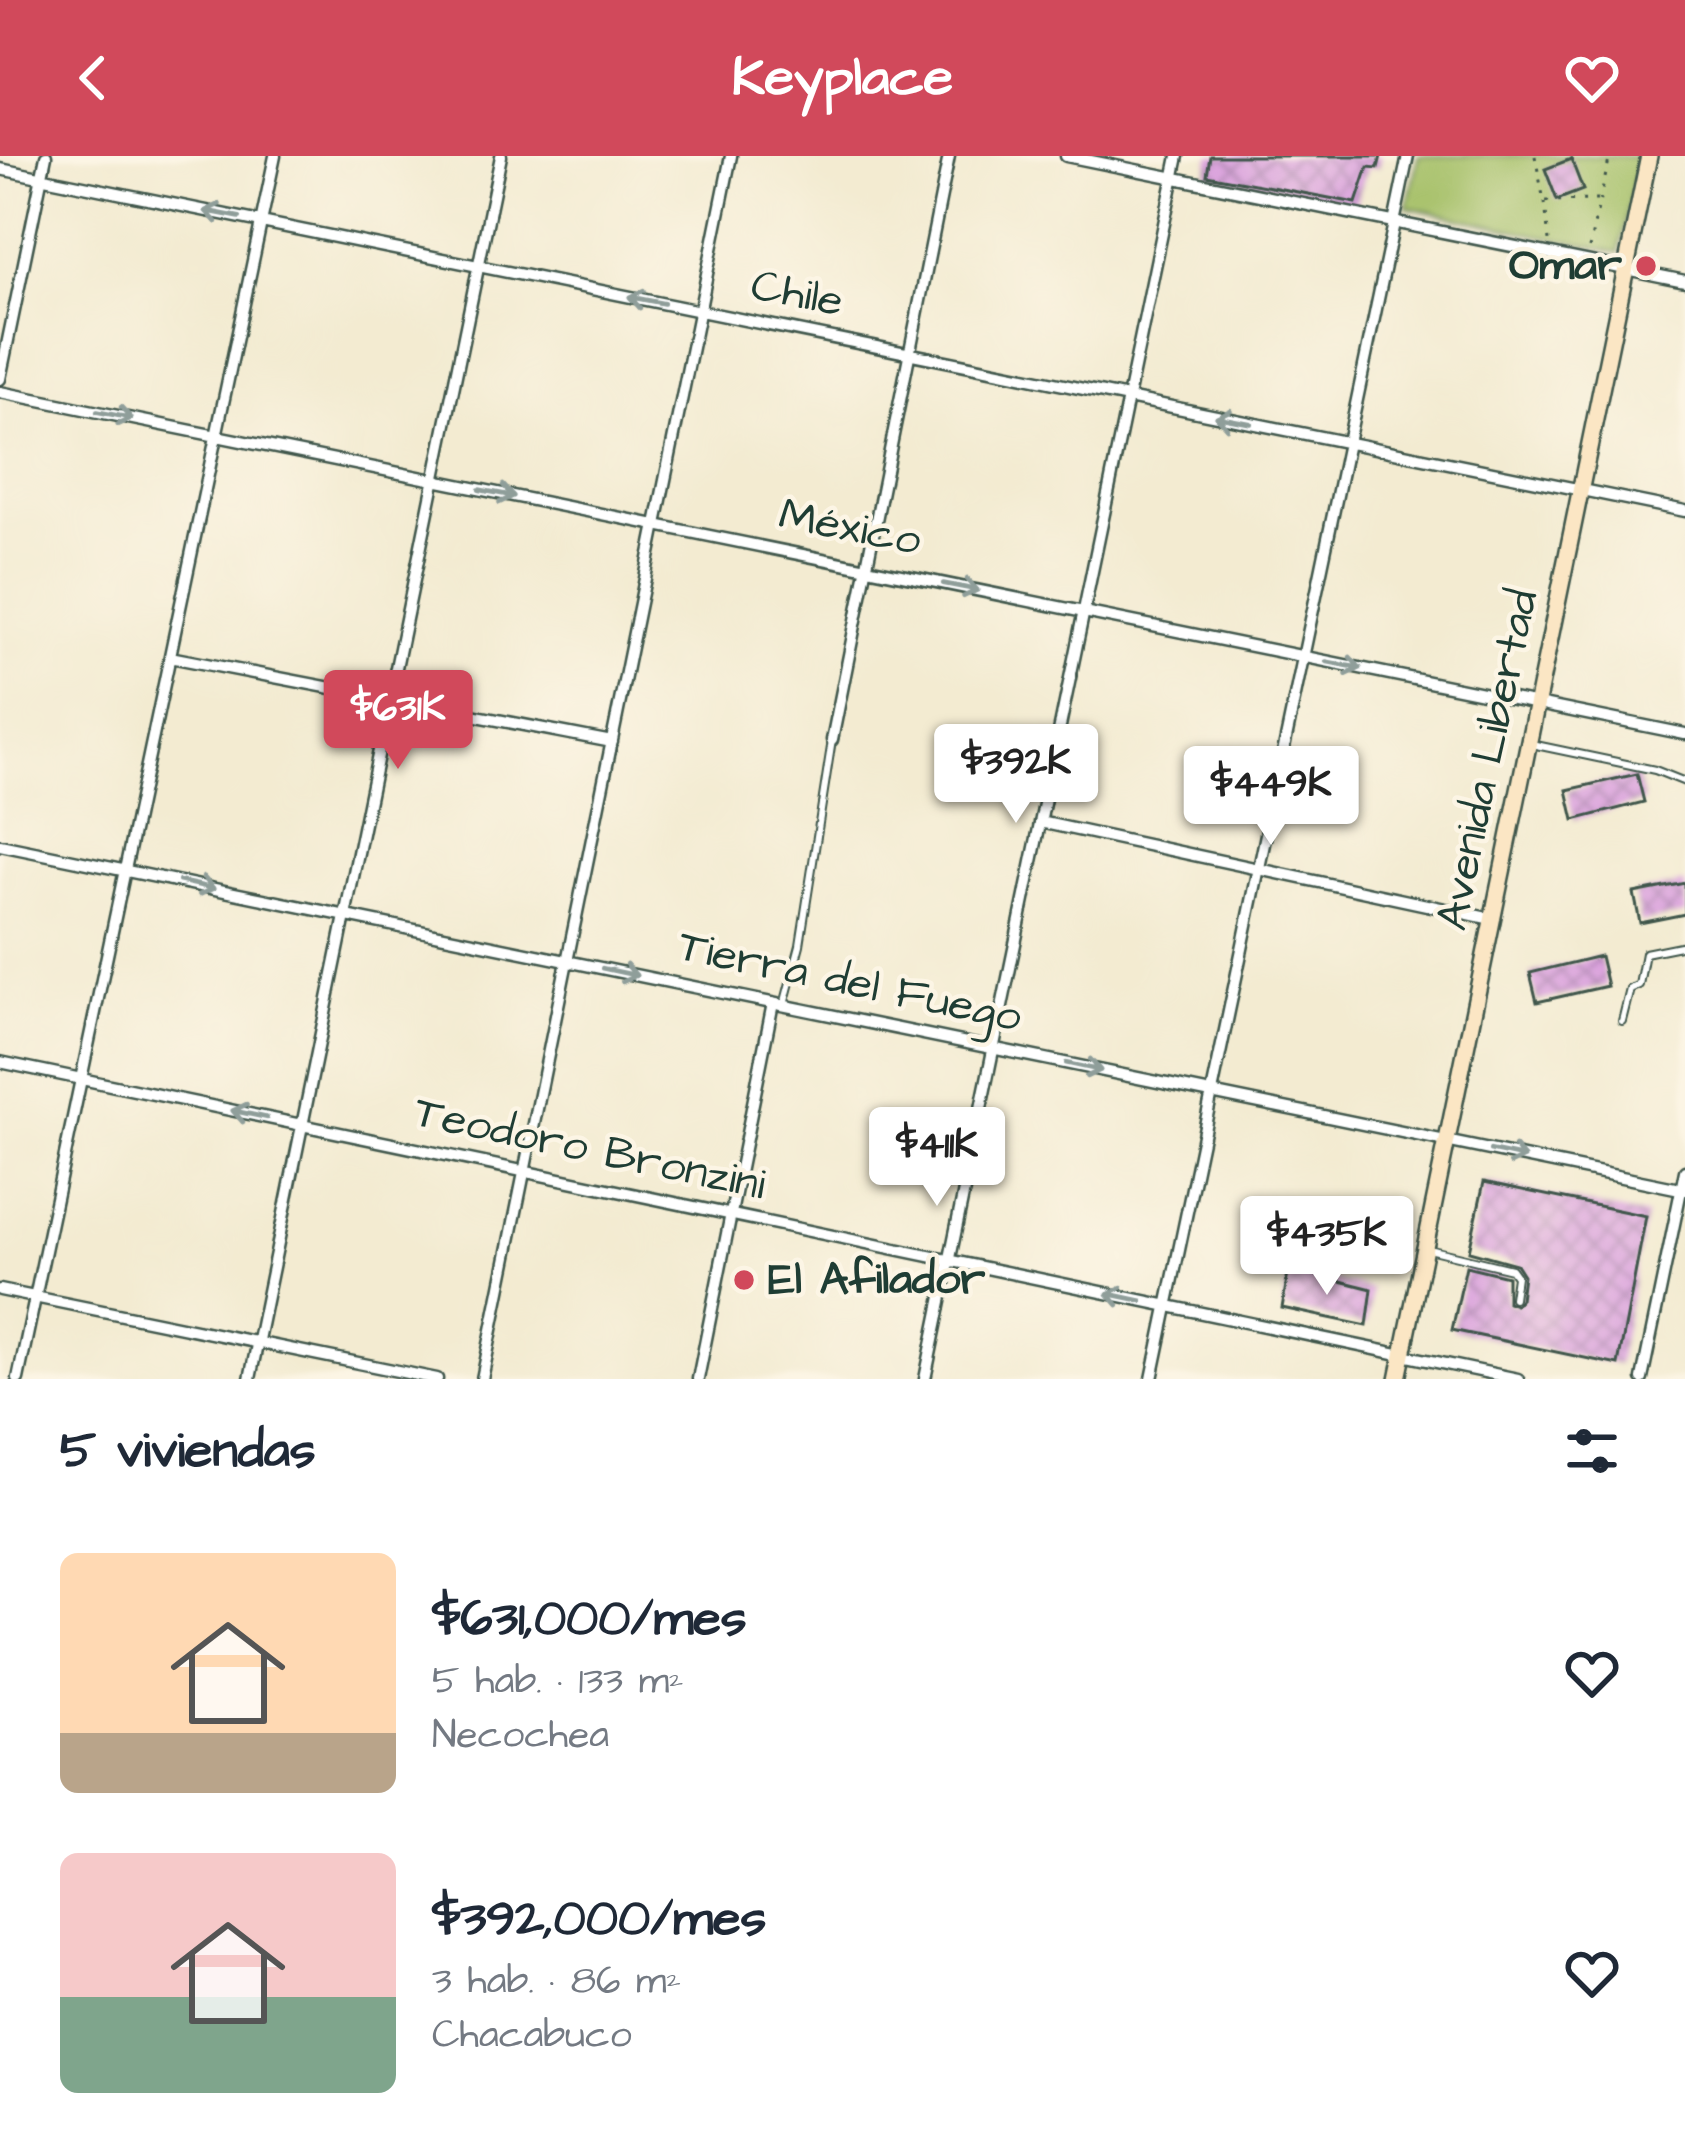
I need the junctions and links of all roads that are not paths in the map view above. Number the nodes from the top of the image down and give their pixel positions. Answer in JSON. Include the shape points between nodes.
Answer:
{"nodes":[{"id":1,"x":46,"y":156,"type":"edge"},
{"id":2,"x":274,"y":156,"type":"edge"},
{"id":3,"x":501,"y":156,"type":"edge"},
{"id":4,"x":731,"y":156,"type":"edge"},
{"id":5,"x":949,"y":156,"type":"edge"},
{"id":6,"x":1066,"y":156,"type":"edge"},
{"id":7,"x":1178,"y":156,"type":"edge"},
{"id":8,"x":1408,"y":156,"type":"edge"},
{"id":9,"x":1648,"y":156,"type":"edge"},
{"id":10,"x":0,"y":169,"type":"edge"},
{"id":11,"x":41,"y":177,"type":"junction"},
{"id":12,"x":1174,"y":178,"type":"junction"},
{"id":13,"x":261,"y":222,"type":"junction"},
{"id":14,"x":1394,"y":222,"type":"junction"},
{"id":15,"x":478,"y":266,"type":"junction"},
{"id":16,"x":1625,"y":268,"type":"junction"},
{"id":17,"x":1685,"y":280,"type":"edge"},
{"id":18,"x":700,"y":311,"type":"junction"},
{"id":19,"x":909,"y":354,"type":"junction"},
{"id":20,"x":0,"y":379,"type":"edge"},
{"id":21,"x":0,"y":392,"type":"edge"},
{"id":22,"x":1128,"y":398,"type":"junction"},
{"id":23,"x":216,"y":436,"type":"junction"},
{"id":24,"x":1348,"y":443,"type":"junction"},
{"id":25,"x":432,"y":480,"type":"junction"},
{"id":26,"x":1580,"y":490,"type":"junction"},
{"id":27,"x":1685,"y":512,"type":"edge"},
{"id":28,"x":654,"y":525,"type":"junction"},
{"id":29,"x":865,"y":568,"type":"junction"},
{"id":30,"x":1084,"y":612,"type":"junction"},
{"id":31,"x":1303,"y":656,"type":"junction"},
{"id":32,"x":170,"y":657,"type":"junction"},
{"id":33,"x":389,"y":699,"type":"junction"},
{"id":34,"x":1536,"y":703,"type":"junction"},
{"id":35,"x":1685,"y":734,"type":"edge"},
{"id":36,"x":832,"y":740,"type":"joint"},
{"id":37,"x":612,"y":742,"type":"junction"},
{"id":38,"x":1528,"y":743,"type":"junction"},
{"id":39,"x":1685,"y":782,"type":"edge"},
{"id":40,"x":1040,"y":822,"type":"junction"},
{"id":41,"x":0,"y":844,"type":"edge"},
{"id":42,"x":1259,"y":869,"type":"junction"},
{"id":43,"x":125,"y":870,"type":"junction"},
{"id":44,"x":345,"y":915,"type":"junction"},
{"id":45,"x":1492,"y":919,"type":"junction"},
{"id":46,"x":1685,"y":945,"type":"edge"},
{"id":47,"x":568,"y":961,"type":"junction"},
{"id":48,"x":779,"y":1004,"type":"junction"},
{"id":49,"x":1622,"y":1021,"type":"dead end"},
{"id":50,"x":994,"y":1048,"type":"junction"},
{"id":51,"x":0,"y":1062,"type":"edge"},
{"id":52,"x":81,"y":1079,"type":"junction"},
{"id":53,"x":1212,"y":1093,"type":"junction"},
{"id":54,"x":302,"y":1125,"type":"junction"},
{"id":55,"x":1447,"y":1142,"type":"junction"},
{"id":56,"x":1685,"y":1171,"type":"edge"},
{"id":57,"x":524,"y":1172,"type":"junction"},
{"id":58,"x":1683,"y":1190,"type":"edge"},
{"id":59,"x":731,"y":1215,"type":"junction"},
{"id":60,"x":1424,"y":1248,"type":"junction"},
{"id":61,"x":950,"y":1261,"type":"junction"},
{"id":62,"x":0,"y":1290,"type":"edge"},
{"id":63,"x":35,"y":1297,"type":"junction"},
{"id":64,"x":1513,"y":1298,"type":"dead end"},
{"id":65,"x":1167,"y":1306,"type":"junction"},
{"id":66,"x":257,"y":1342,"type":"junction"},
{"id":67,"x":1403,"y":1355,"type":"junction"},
{"id":68,"x":18,"y":1379,"type":"edge"},
{"id":69,"x":250,"y":1379,"type":"edge"},
{"id":70,"x":436,"y":1379,"type":"edge"},
{"id":71,"x":482,"y":1379,"type":"edge"},
{"id":72,"x":698,"y":1379,"type":"edge"},
{"id":73,"x":926,"y":1379,"type":"edge"},
{"id":74,"x":1152,"y":1379,"type":"edge"},
{"id":75,"x":1398,"y":1379,"type":"edge"},
{"id":76,"x":1518,"y":1379,"type":"edge"},
{"id":77,"x":1642,"y":1379,"type":"edge"}],
"edges":[{"from":1,"to":11,"type":"street"},
{"from":2,"to":13,"type":"street"},
{"from":3,"to":15,"type":"street"},
{"from":4,"to":18,"type":"street"},
{"from":5,"to":19,"type":"street"},
{"from":6,"to":12,"type":"street"},
{"from":7,"to":12,"type":"street"},
{"from":8,"to":14,"type":"street"},
{"from":9,"to":16,"type":"main road","name":"Avenida Libertad"},
{"from":10,"to":11,"type":"street","name":"Chile"},
{"from":13,"to":11,"type":"street","name":"Chile","one_way":true},
{"from":11,"to":20,"type":"street"},
{"from":12,"to":14,"type":"street"},
{"from":12,"to":22,"type":"street"},
{"from":13,"to":15,"type":"street","name":"Chile"},
{"from":13,"to":23,"type":"street"},
{"from":14,"to":16,"type":"street"},
{"from":14,"to":24,"type":"street"},
{"from":18,"to":15,"type":"street","name":"Chile","one_way":true},
{"from":15,"to":25,"type":"street"},
{"from":16,"to":17,"type":"street"},
{"from":16,"to":26,"type":"main road","name":"Avenida Libertad"},
{"from":18,"to":19,"type":"street","name":"Chile"},
{"from":18,"to":28,"type":"street"},
{"from":19,"to":22,"type":"street","name":"Chile"},
{"from":19,"to":29,"type":"street"},
{"from":21,"to":23,"type":"street","name":"México","one_way":true},
{"from":24,"to":22,"type":"street","name":"Chile","one_way":true},
{"from":22,"to":30,"type":"street"},
{"from":23,"to":25,"type":"street","name":"México"},
{"from":23,"to":32,"type":"street"},
{"from":24,"to":26,"type":"street","name":"Chile"},
{"from":24,"to":31,"type":"street"},
{"from":25,"to":28,"type":"street","name":"México","one_way":true},
{"from":25,"to":33,"type":"street"},
{"from":26,"to":27,"type":"street","name":"Chile"},
{"from":26,"to":34,"type":"main road","name":"Avenida Libertad"},
{"from":28,"to":29,"type":"street","name":"México"},
{"from":28,"to":37,"type":"street"},
{"from":29,"to":30,"type":"street","name":"México","one_way":true},
{"from":29,"to":36,"type":"street"},
{"from":30,"to":31,"type":"street","name":"México"},
{"from":30,"to":40,"type":"street"},
{"from":31,"to":34,"type":"street","name":"México","one_way":true},
{"from":31,"to":42,"type":"street"},
{"from":32,"to":33,"type":"street"},
{"from":32,"to":43,"type":"street"},
{"from":33,"to":37,"type":"street"},
{"from":33,"to":44,"type":"street"},
{"from":34,"to":35,"type":"street","name":"México"},
{"from":34,"to":38,"type":"main road","name":"Avenida Libertad"},
{"from":36,"to":48,"type":"lane","via":[[800,945]]},
{"from":37,"to":47,"type":"street"},
{"from":38,"to":39,"type":"lane"},
{"from":38,"to":45,"type":"main road","name":"Avenida Libertad"},
{"from":40,"to":42,"type":"street"},
{"from":40,"to":50,"type":"street"},
{"from":41,"to":43,"type":"street","name":"Tierra del Fuego"},
{"from":42,"to":45,"type":"street"},
{"from":42,"to":53,"type":"street"},
{"from":43,"to":44,"type":"street","name":"Tierra del Fuego","one_way":true},
{"from":43,"to":52,"type":"street"},
{"from":44,"to":47,"type":"street","name":"Tierra del Fuego"},
{"from":44,"to":54,"type":"street"},
{"from":45,"to":55,"type":"main road","name":"Avenida Libertad"},
{"from":46,"to":49,"type":"lane","via":[[1645,952]]},
{"from":47,"to":48,"type":"street","name":"Tierra del Fuego","one_way":true},
{"from":47,"to":57,"type":"street"},
{"from":48,"to":50,"type":"street","name":"Tierra del Fuego"},
{"from":48,"to":59,"type":"street"},
{"from":50,"to":53,"type":"street","name":"Tierra del Fuego","one_way":true},
{"from":50,"to":61,"type":"street"},
{"from":51,"to":52,"type":"street","name":"Teodoro Bronzini"},
{"from":54,"to":52,"type":"street","name":"Teodoro Bronzini","one_way":true},
{"from":52,"to":63,"type":"street"},
{"from":53,"to":55,"type":"street","name":"Tierra del Fuego"},
{"from":53,"to":65,"type":"street"},
{"from":54,"to":57,"type":"street","name":"Teodoro Bronzini"},
{"from":54,"to":66,"type":"street"},
{"from":55,"to":58,"type":"street","name":"Tierra del Fuego","one_way":true},
{"from":55,"to":60,"type":"main road","name":"Avenida Libertad"},
{"from":56,"to":58,"type":"street"},
{"from":57,"to":59,"type":"street","name":"Teodoro Bronzini"},
{"from":57,"to":71,"type":"street"},
{"from":58,"to":77,"type":"street"},
{"from":59,"to":61,"type":"street","name":"Teodoro Bronzini"},
{"from":59,"to":72,"type":"street"},
{"from":60,"to":64,"type":"lane","via":[[1510,1269]]},
{"from":60,"to":67,"type":"main road","name":"Avenida Libertad"},
{"from":65,"to":61,"type":"street","name":"Teodoro Bronzini","one_way":true},
{"from":61,"to":73,"type":"street"},
{"from":62,"to":63,"type":"street"},
{"from":63,"to":66,"type":"street"},
{"from":63,"to":68,"type":"street"},
{"from":65,"to":67,"type":"street","name":"Teodoro Bronzini"},
{"from":65,"to":74,"type":"street"},
{"from":66,"to":69,"type":"street"},
{"from":66,"to":70,"type":"street"},
{"from":67,"to":75,"type":"main road","name":"Avenida Libertad"},
{"from":67,"to":76,"type":"street","name":"Teodoro Bronzini"}]}
